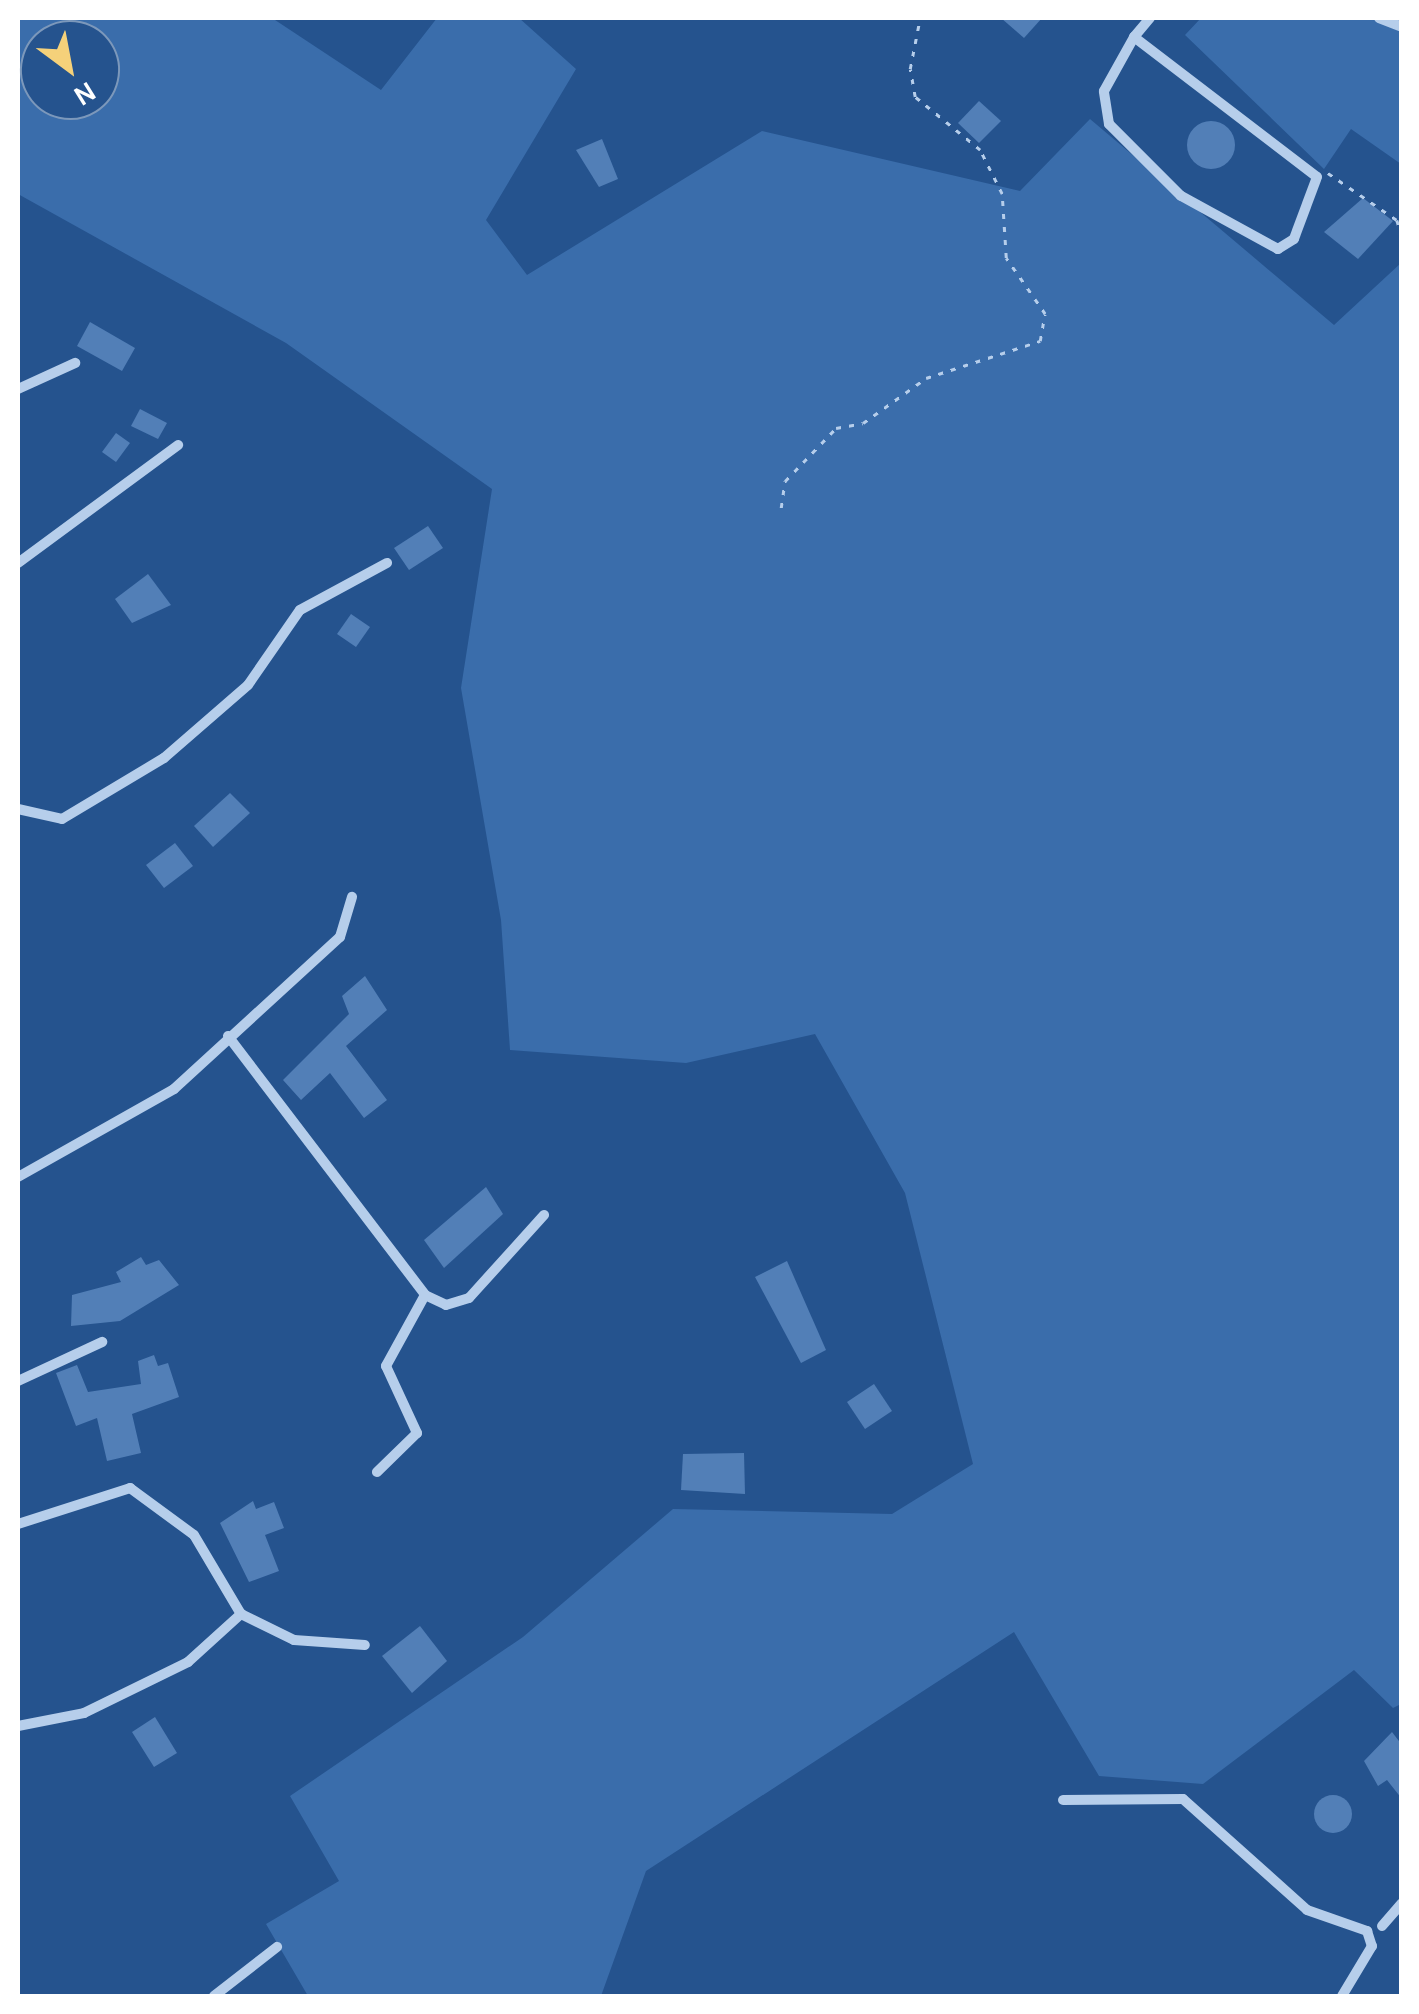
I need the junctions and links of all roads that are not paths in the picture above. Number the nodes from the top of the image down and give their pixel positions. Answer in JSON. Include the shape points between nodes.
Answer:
{"nodes":[{"id":1,"x":1150,"y":18,"type":"edge"},
{"id":2,"x":1380,"y":18,"type":"edge"},
{"id":3,"x":1402,"y":27,"type":"edge"},
{"id":4,"x":1134,"y":37,"type":"junction"},
{"id":5,"x":75,"y":363,"type":"dead end"},
{"id":6,"x":18,"y":389,"type":"edge"},
{"id":7,"x":178,"y":445,"type":"dead end"},
{"id":8,"x":18,"y":563,"type":"edge"},
{"id":9,"x":387,"y":563,"type":"dead end"},
{"id":10,"x":18,"y":809,"type":"edge"},
{"id":11,"x":352,"y":897,"type":"dead end"},
{"id":12,"x":228,"y":1036,"type":"junction"},
{"id":13,"x":18,"y":1178,"type":"edge"},
{"id":14,"x":544,"y":1216,"type":"dead end"},
{"id":15,"x":425,"y":1295,"type":"junction"},
{"id":16,"x":102,"y":1342,"type":"dead end"},
{"id":17,"x":18,"y":1381,"type":"edge"},
{"id":18,"x":377,"y":1472,"type":"dead end"},
{"id":19,"x":18,"y":1524,"type":"edge"},
{"id":20,"x":241,"y":1614,"type":"junction"},
{"id":21,"x":365,"y":1644,"type":"dead end"},
{"id":22,"x":18,"y":1726,"type":"edge"},
{"id":23,"x":1064,"y":1800,"type":"dead end"},
{"id":24,"x":1402,"y":1902,"type":"edge"},
{"id":25,"x":1382,"y":1926,"type":"dead end"},
{"id":26,"x":277,"y":1947,"type":"dead end"},
{"id":27,"x":214,"y":1996,"type":"edge"},
{"id":28,"x":1342,"y":1996,"type":"edge"}],
"edges":[{"from":1,"to":4,"type":"street"},
{"from":2,"to":3,"type":"street"},
{"from":4,"to":4,"type":"street","via":[[1317,178],[1302,228],[1278,249],[1181,196],[1108,124],[1104,92]]},
{"from":5,"to":6,"type":"street"},
{"from":7,"to":8,"type":"street"},
{"from":9,"to":10,"type":"street","via":[[300,610],[248,685],[164,758],[62,820]]},
{"from":11,"to":12,"type":"street","via":[[340,938]]},
{"from":12,"to":13,"type":"street","via":[[174,1090]]},
{"from":12,"to":15,"type":"street"},
{"from":14,"to":15,"type":"street","via":[[468,1298],[446,1306]]},
{"from":15,"to":18,"type":"street","via":[[386,1366],[418,1433]]},
{"from":16,"to":17,"type":"street"},
{"from":19,"to":20,"type":"street","via":[[130,1488],[194,1535]]},
{"from":20,"to":21,"type":"street","via":[[294,1640]]},
{"from":20,"to":22,"type":"street","via":[[188,1662],[84,1713]]},
{"from":23,"to":28,"type":"street","via":[[1183,1799],[1307,1910],[1367,1931],[1372,1946]]},
{"from":24,"to":25,"type":"street"},
{"from":26,"to":27,"type":"street"}]}
